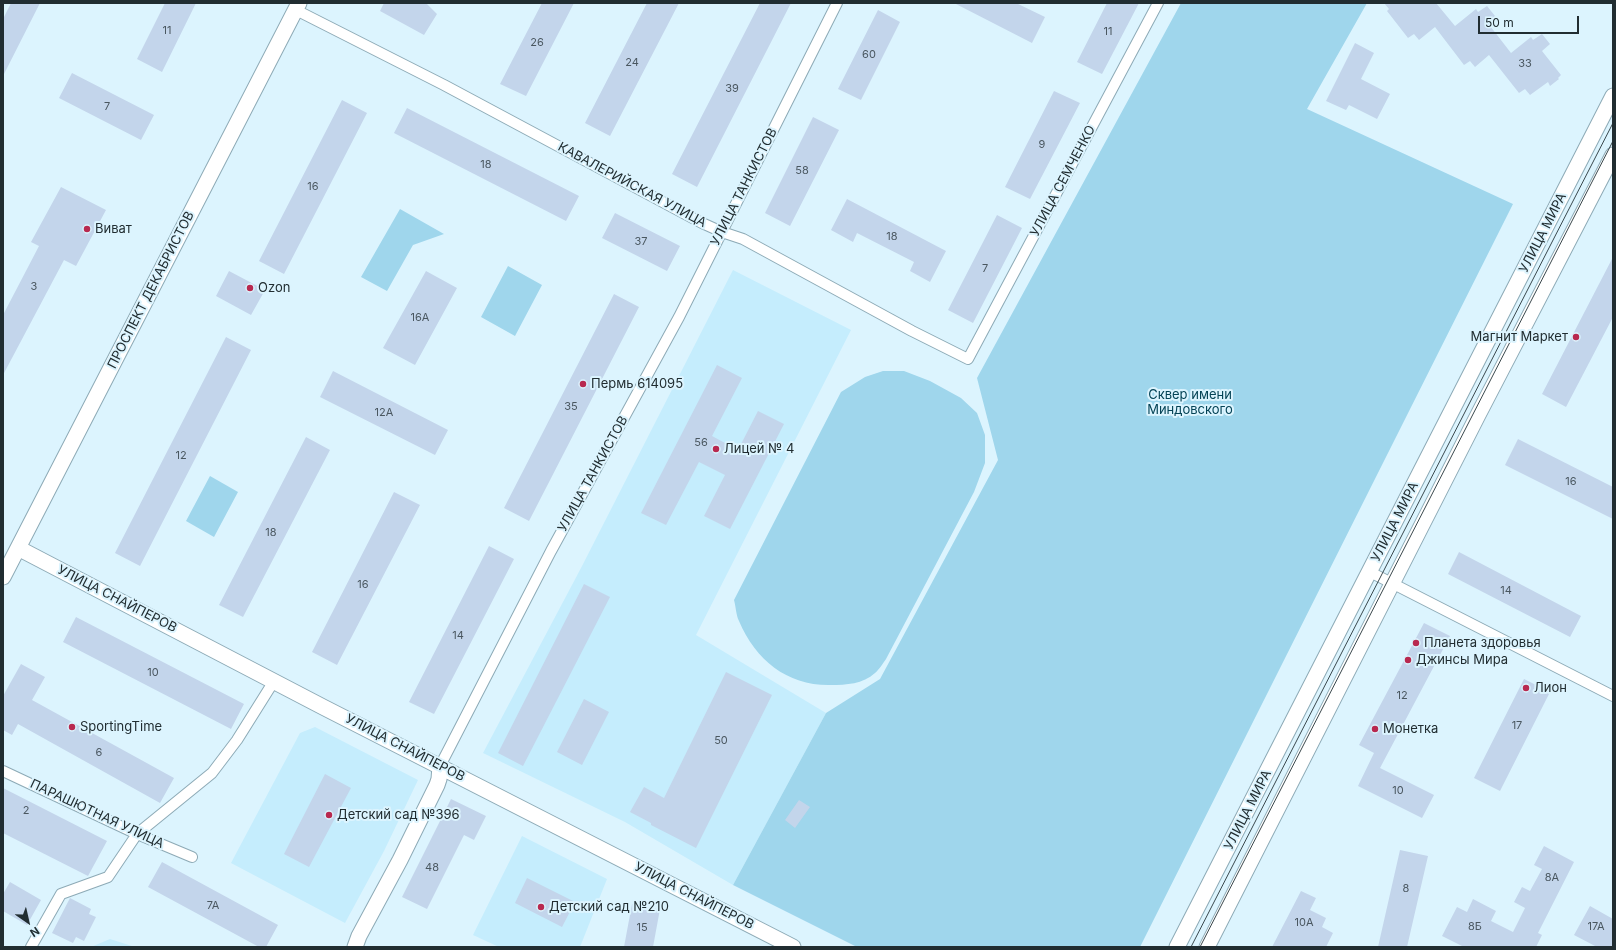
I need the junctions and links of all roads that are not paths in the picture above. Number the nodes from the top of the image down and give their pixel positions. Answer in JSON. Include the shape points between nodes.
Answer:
{"nodes":[{"id":1,"x":837,"y":3,"type":"edge"},
{"id":2,"x":1158,"y":3,"type":"edge"},
{"id":3,"x":298,"y":6,"type":"edge"},
{"id":4,"x":1613,"y":96,"type":"edge"},
{"id":5,"x":1613,"y":155,"type":"edge"},
{"id":6,"x":722,"y":232,"type":"junction"},
{"id":7,"x":968,"y":359,"type":"joint"},
{"id":8,"x":18,"y":548,"type":"junction"},
{"id":9,"x":1370,"y":572,"type":"junction"},
{"id":10,"x":3,"y":577,"type":"edge"},
{"id":11,"x":1393,"y":584,"type":"junction"},
{"id":12,"x":274,"y":681,"type":"junction"},
{"id":13,"x":1613,"y":696,"type":"edge"},
{"id":14,"x":440,"y":766,"type":"junction"},
{"id":15,"x":3,"y":771,"type":"edge"},
{"id":16,"x":137,"y":834,"type":"junction"},
{"id":17,"x":192,"y":857,"type":"dead end"},
{"id":18,"x":31,"y":947,"type":"edge"},
{"id":19,"x":355,"y":947,"type":"edge"},
{"id":20,"x":793,"y":947,"type":"edge"},
{"id":21,"x":1177,"y":947,"type":"edge"},
{"id":22,"x":1207,"y":947,"type":"edge"}],
"edges":[{"from":1,"to":6,"type":"street","name":"УЛИЦА ТАНКИСТОВ"},
{"from":2,"to":7,"type":"street","name":"УЛИЦА СЕМЧЕНКО"},
{"from":3,"to":6,"type":"street","name":"КАВАЛЕРИЙСКАЯ УЛИЦА"},
{"from":3,"to":8,"type":"main road","name":"ПРОСПЕКТ ДЕКАБРИСТОВ"},
{"from":4,"to":9,"type":"main road","name":"УЛИЦА МИРА"},
{"from":5,"to":11,"type":"main road","name":"УЛИЦА МИРА"},
{"from":6,"to":7,"type":"street","name":"КАВАЛЕРИЙСКАЯ УЛИЦА","via":[[743,239]]},
{"from":6,"to":14,"type":"street","name":"УЛИЦА ТАНКИСТОВ"},
{"from":8,"to":10,"type":"main road","name":"ПРОСПЕКТ ДЕКАБРИСТОВ"},
{"from":8,"to":12,"type":"main road","name":"УЛИЦА СНАЙПЕРОВ"},
{"from":9,"to":11,"type":"street"},
{"from":9,"to":21,"type":"main road","name":"УЛИЦА МИРА"},
{"from":11,"to":13,"type":"street"},
{"from":11,"to":22,"type":"main road","name":"УЛИЦА МИРА"},
{"from":12,"to":14,"type":"main road","name":"УЛИЦА СНАЙПЕРОВ"},
{"from":12,"to":16,"type":"street","via":[[237,740],[212,773]]},
{"from":14,"to":19,"type":"main road","name":"УЛИЦА ТАНКИСТОВ","via":[[437,785]]},
{"from":14,"to":20,"type":"main road","name":"УЛИЦА СНАЙПЕРОВ"},
{"from":15,"to":16,"type":"street","name":"ПАРАШЮТНАЯ УЛИЦА"},
{"from":16,"to":17,"type":"street","name":"ПАРАШЮТНАЯ УЛИЦА"},
{"from":16,"to":18,"type":"street","via":[[108,877],[61,894]]}]}
